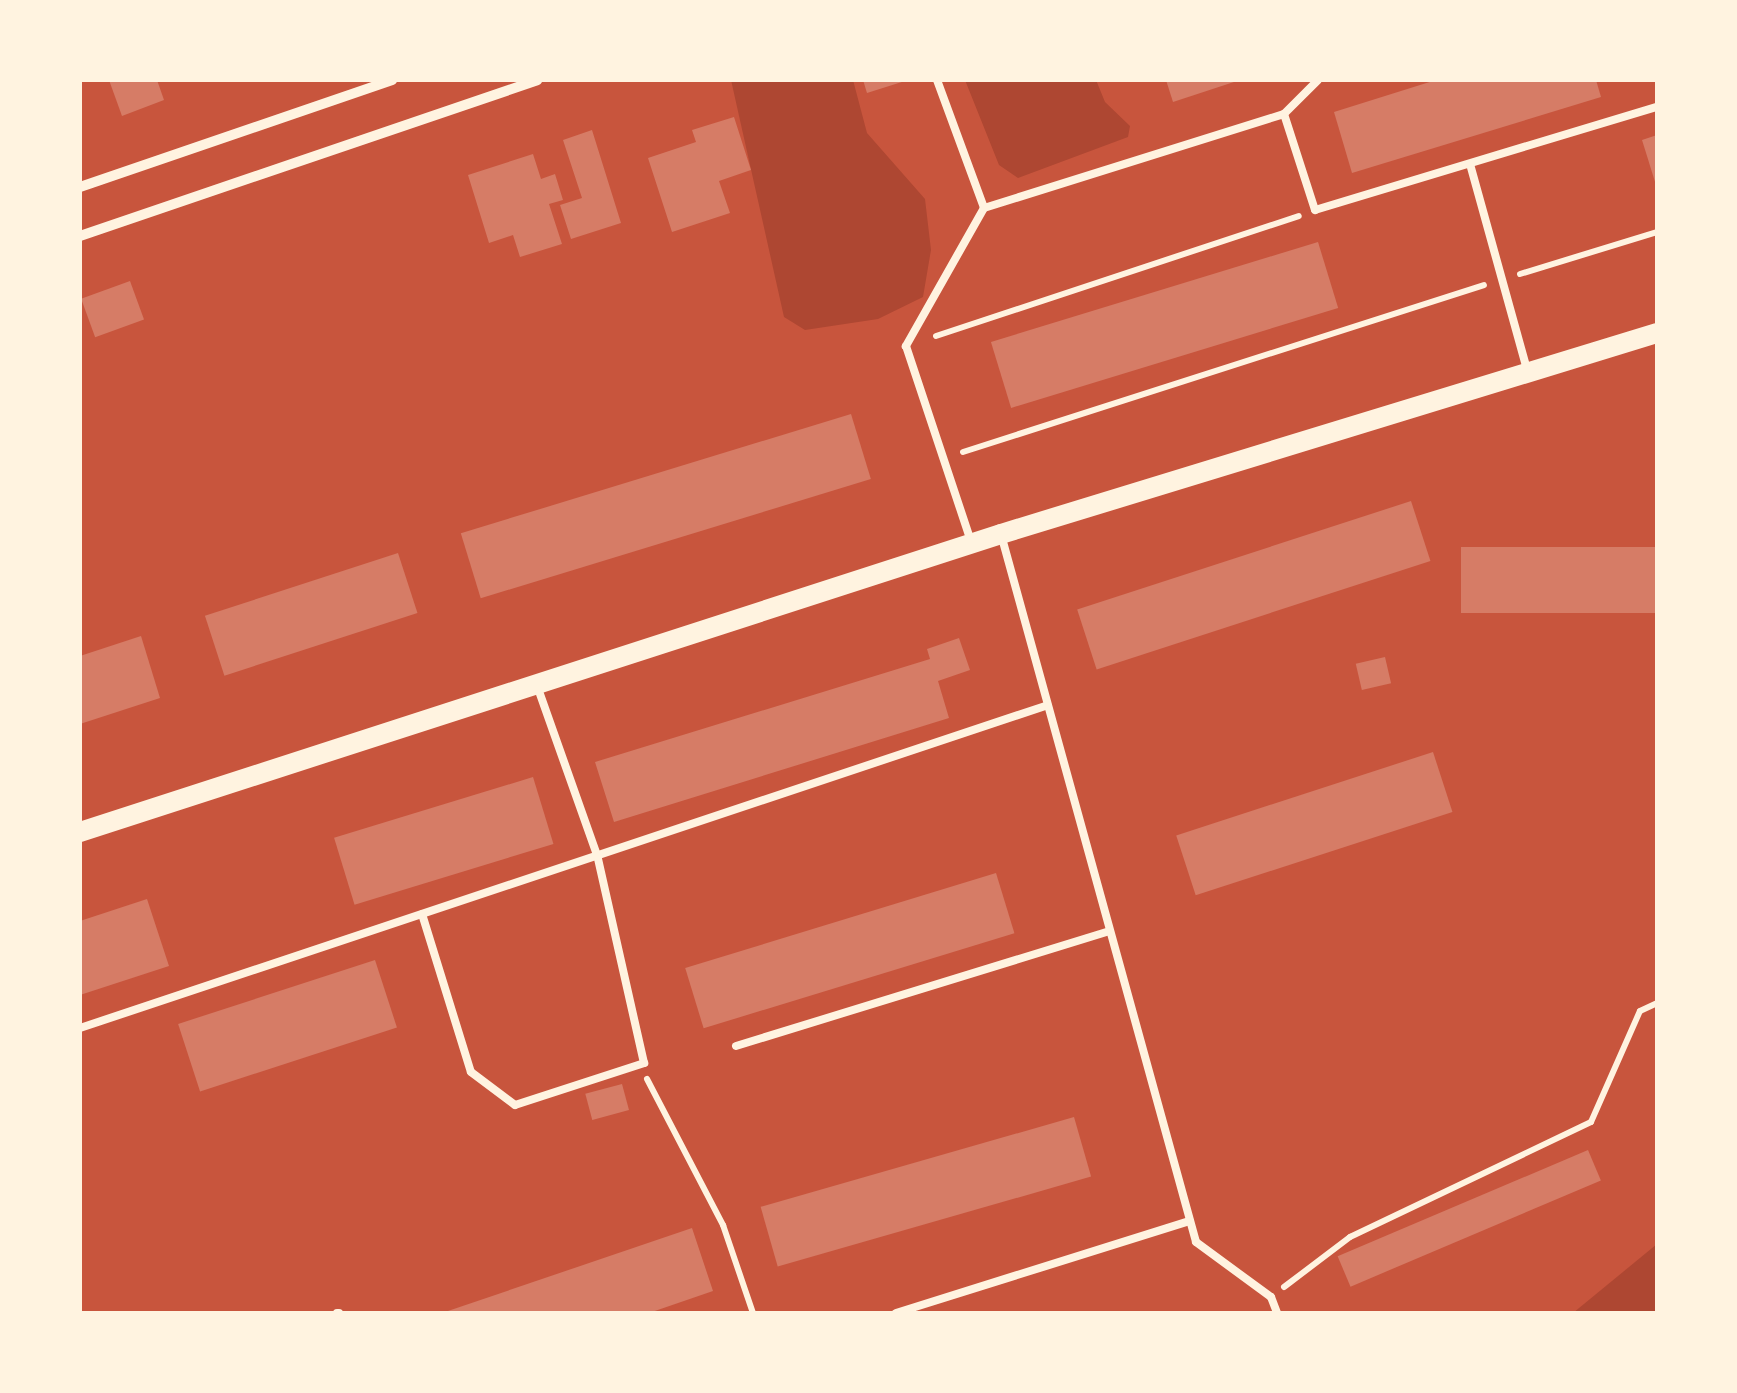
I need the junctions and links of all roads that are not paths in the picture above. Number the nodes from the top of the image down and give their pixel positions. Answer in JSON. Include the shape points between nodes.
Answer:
{"nodes":[{"id":1,"x":392,"y":80,"type":"edge"},
{"id":2,"x":537,"y":80,"type":"edge"},
{"id":3,"x":937,"y":80,"type":"edge"},
{"id":4,"x":1318,"y":80,"type":"edge"},
{"id":5,"x":357,"y":86,"type":"edge"},
{"id":6,"x":1657,"y":107,"type":"edge"},
{"id":7,"x":1284,"y":114,"type":"junction"},
{"id":8,"x":1470,"y":164,"type":"junction"},
{"id":9,"x":80,"y":186,"type":"edge"},
{"id":10,"x":984,"y":208,"type":"junction"},
{"id":11,"x":80,"y":236,"type":"edge"},
{"id":12,"x":1657,"y":333,"type":"edge"},
{"id":13,"x":1528,"y":372,"type":"junction"},
{"id":14,"x":1000,"y":534,"type":"junction"},
{"id":15,"x":972,"y":543,"type":"junction"},
{"id":16,"x":536,"y":684,"type":"junction"},
{"id":17,"x":1048,"y":704,"type":"junction"},
{"id":18,"x":80,"y":832,"type":"edge"},
{"id":19,"x":597,"y":856,"type":"junction"},
{"id":20,"x":422,"y":914,"type":"junction"},
{"id":21,"x":1110,"y":931,"type":"junction"},
{"id":22,"x":80,"y":1028,"type":"edge"},
{"id":23,"x":736,"y":1046,"type":"dead end"},
{"id":24,"x":1190,"y":1221,"type":"junction"},
{"id":25,"x":896,"y":1313,"type":"edge"},
{"id":26,"x":1278,"y":1313,"type":"edge"}],
"edges":[{"from":1,"to":5,"type":"street"},
{"from":2,"to":11,"type":"street"},
{"from":3,"to":10,"type":"lane"},
{"from":4,"to":7,"type":"lane"},
{"from":5,"to":9,"type":"street"},
{"from":6,"to":8,"type":"lane"},
{"from":7,"to":8,"type":"lane","via":[[1315,210]]},
{"from":7,"to":10,"type":"lane"},
{"from":8,"to":13,"type":"lane"},
{"from":10,"to":15,"type":"lane","via":[[906,346]]},
{"from":12,"to":13,"type":"main road"},
{"from":13,"to":14,"type":"main road"},
{"from":14,"to":15,"type":"main road"},
{"from":14,"to":17,"type":"lane"},
{"from":15,"to":16,"type":"main road"},
{"from":16,"to":18,"type":"main road"},
{"from":16,"to":19,"type":"lane"},
{"from":17,"to":19,"type":"lane"},
{"from":17,"to":21,"type":"lane"},
{"from":19,"to":20,"type":"lane"},
{"from":19,"to":20,"type":"lane","via":[[644,1063],[515,1106],[471,1072]]},
{"from":20,"to":22,"type":"lane"},
{"from":21,"to":23,"type":"lane"},
{"from":21,"to":24,"type":"lane"},
{"from":24,"to":25,"type":"lane"},
{"from":24,"to":26,"type":"lane","via":[[1196,1242],[1271,1297]]}]}
